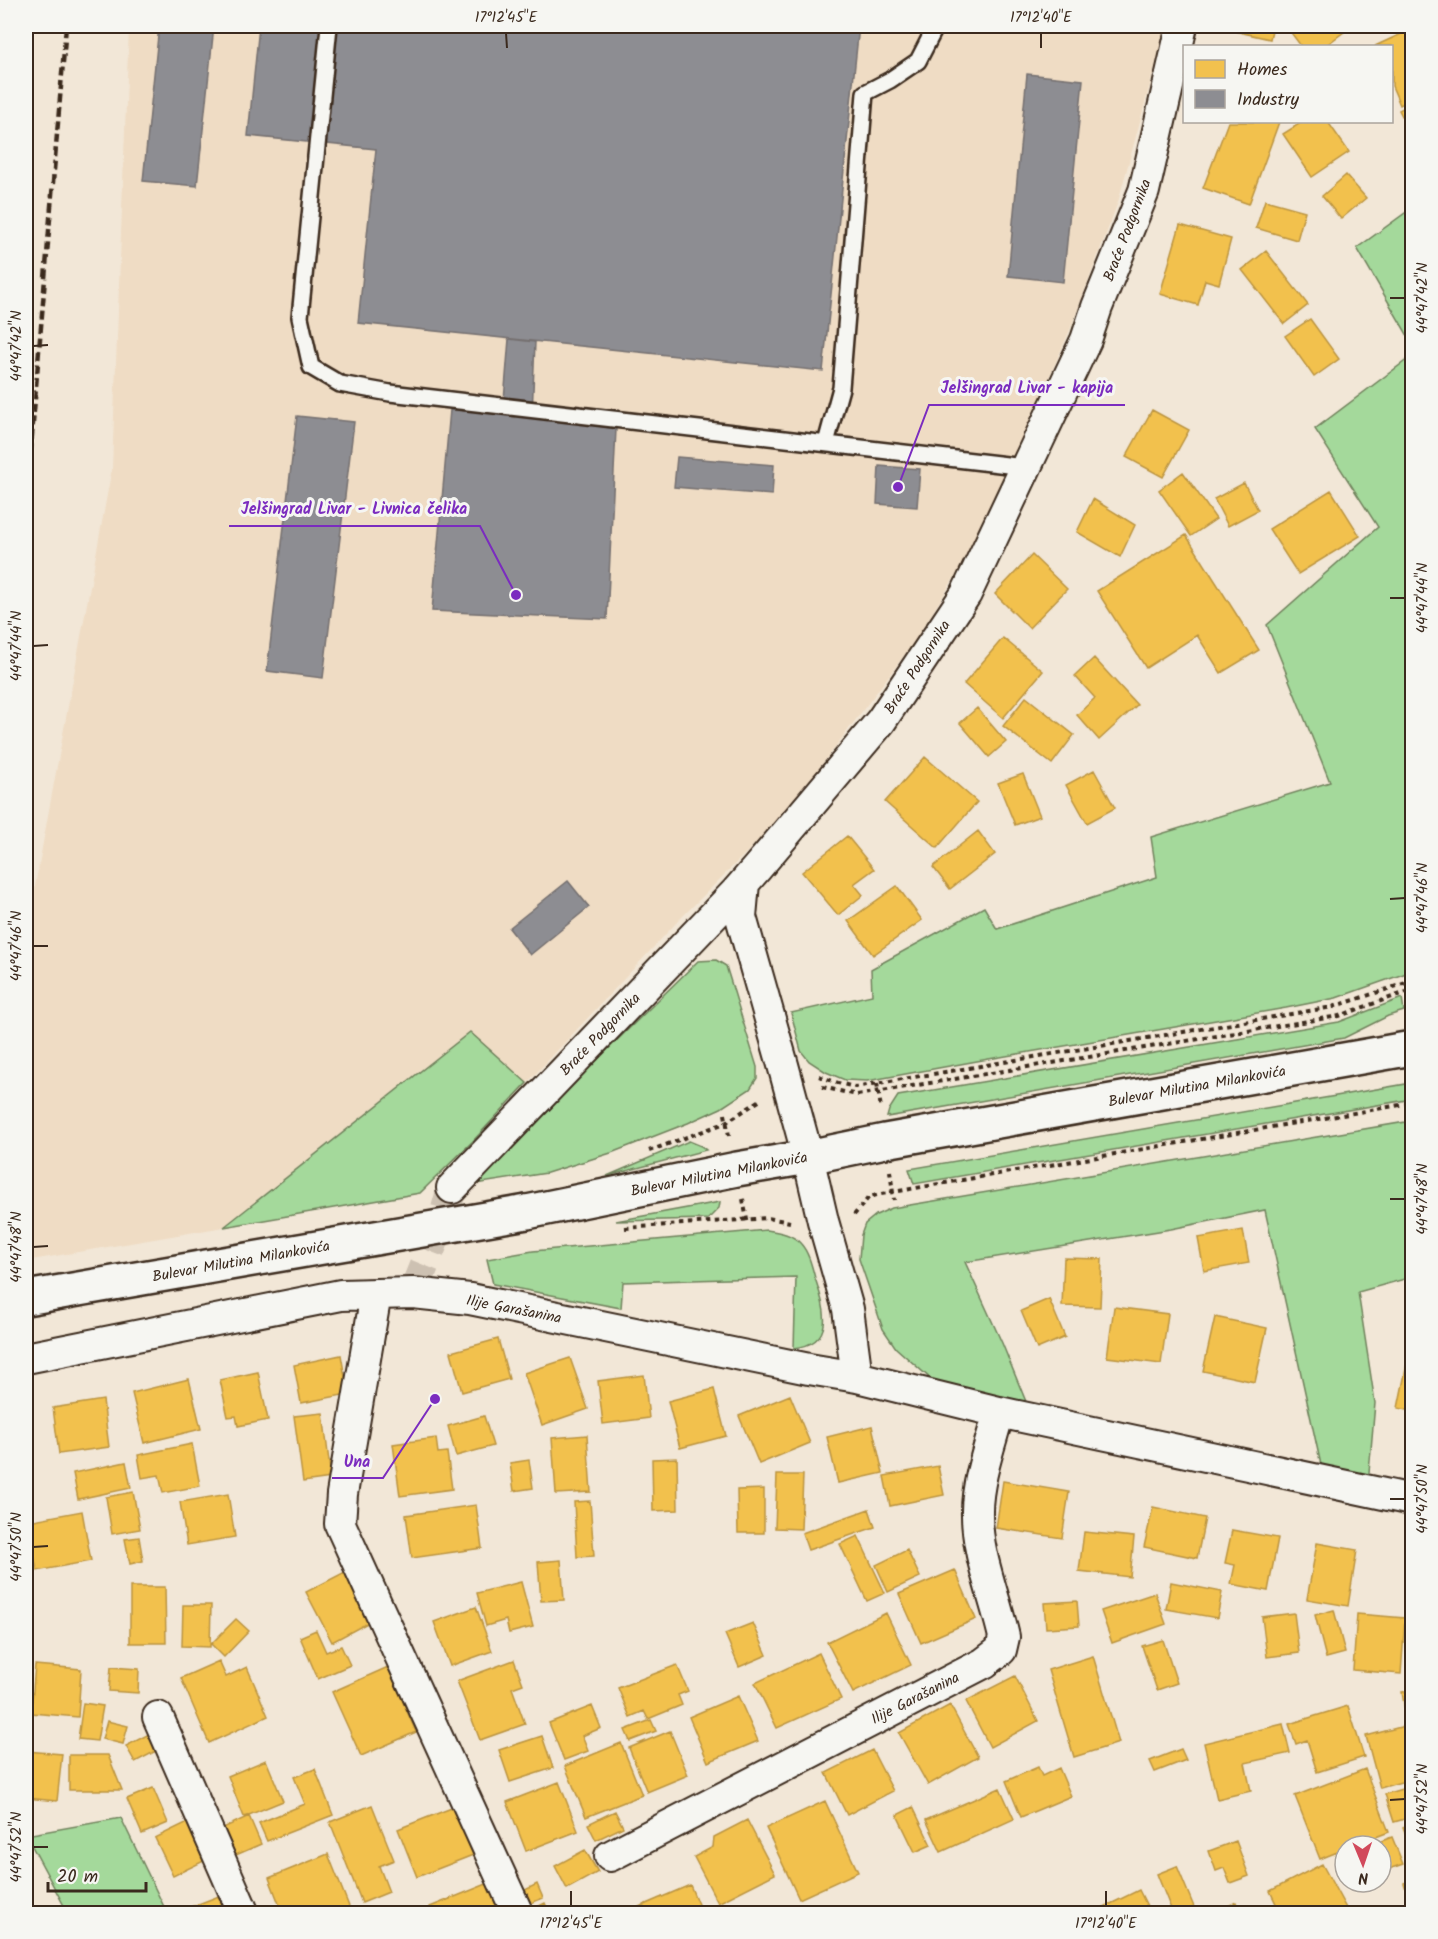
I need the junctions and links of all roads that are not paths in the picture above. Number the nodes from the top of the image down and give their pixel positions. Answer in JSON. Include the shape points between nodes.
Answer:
{"nodes":[{"id":1,"x":328,"y":26,"type":"edge"},
{"id":2,"x":936,"y":26,"type":"edge"},
{"id":3,"x":1182,"y":26,"type":"edge"},
{"id":4,"x":826,"y":443,"type":"junction"},
{"id":5,"x":1025,"y":467,"type":"junction"},
{"id":6,"x":744,"y":883,"type":"junction"},
{"id":7,"x":1413,"y":1048,"type":"edge"},
{"id":8,"x":808,"y":1157,"type":"junction"},
{"id":9,"x":452,"y":1188,"type":"tunnel mouth"},
{"id":10,"x":376,"y":1294,"type":"junction"},
{"id":11,"x":26,"y":1298,"type":"edge"},
{"id":12,"x":26,"y":1358,"type":"edge"},
{"id":13,"x":857,"y":1377,"type":"junction"},
{"id":14,"x":999,"y":1412,"type":"junction"},
{"id":15,"x":1413,"y":1500,"type":"edge"},
{"id":16,"x":158,"y":1717,"type":"dead end"},
{"id":17,"x":610,"y":1856,"type":"dead end"},
{"id":18,"x":244,"y":1914,"type":"edge"},
{"id":19,"x":518,"y":1914,"type":"edge"}],
"edges":[{"from":1,"to":4,"type":"lane","via":[[300,317],[311,367],[340,384],[390,393]]},
{"from":2,"to":4,"type":"lane","via":[[918,61],[865,93],[841,388]]},
{"from":3,"to":5,"type":"street","name":"Braće Podgornika","via":[[1144,191],[1086,340]]},
{"from":4,"to":5,"type":"lane"},
{"from":5,"to":6,"type":"street","name":"Braće Podgornika","via":[[966,594],[881,721]]},
{"from":6,"to":8,"type":"street","via":[[741,916]]},
{"from":6,"to":9,"type":"street","name":"Braće Podgornika"},
{"from":7,"to":8,"type":"street","name":"Bulevar Milutina Milankovića"},
{"from":8,"to":11,"type":"street","name":"Bulevar Milutina Milankovića","bridge":true,"via":[[527,1212]]},
{"from":8,"to":13,"type":"street","via":[[848,1308]]},
{"from":10,"to":12,"type":"street","name":"Ilije Garašanina","via":[[341,1295]]},
{"from":10,"to":13,"type":"street","name":"Ilije Garašanina","via":[[470,1299]]},
{"from":10,"to":19,"type":"street","via":[[340,1524]]},
{"from":13,"to":14,"type":"street","name":"Ilije Garašanina"},
{"from":14,"to":15,"type":"street","name":"Ilije Garašanina"},
{"from":14,"to":17,"type":"street","name":"Ilije Garašanina","via":[[977,1510],[980,1545],[1004,1637],[1001,1650],[984,1663]]},
{"from":16,"to":18,"type":"street"}]}
